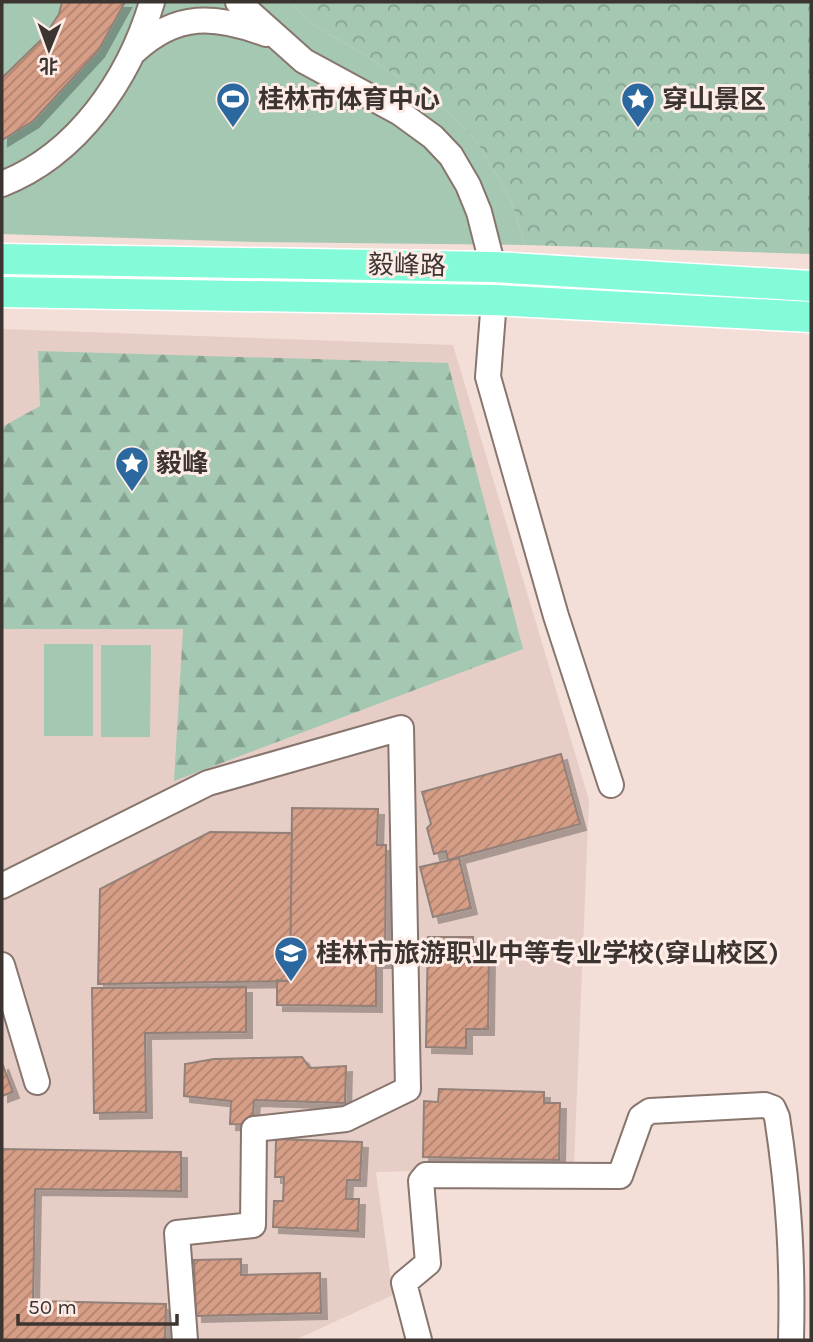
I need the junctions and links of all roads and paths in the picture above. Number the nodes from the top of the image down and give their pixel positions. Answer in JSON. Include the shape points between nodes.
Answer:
{"nodes":[{"id":1,"x":152,"y":2,"type":"edge"},
{"id":2,"x":239,"y":2,"type":"edge"},
{"id":3,"x":273,"y":37,"type":"junction"},
{"id":4,"x":132,"y":53,"type":"junction"},
{"id":5,"x":2,"y":184,"type":"edge"},
{"id":6,"x":2,"y":259,"type":"edge"},
{"id":7,"x":493,"y":267,"type":"junction"},
{"id":8,"x":811,"y":286,"type":"edge"},
{"id":9,"x":2,"y":292,"type":"edge"},
{"id":10,"x":494,"y":300,"type":"junction"},
{"id":11,"x":811,"y":317,"type":"edge"},
{"id":12,"x":611,"y":785,"type":"dead end"},
{"id":13,"x":2,"y":886,"type":"edge"},
{"id":14,"x":2,"y":965,"type":"edge"},
{"id":15,"x":37,"y":1082,"type":"dead end"},
{"id":16,"x":185,"y":1340,"type":"edge"},
{"id":17,"x":419,"y":1340,"type":"edge"},
{"id":18,"x":791,"y":1340,"type":"edge"}],
"edges":[{"from":1,"to":4,"type":"street"},
{"from":2,"to":3,"type":"street"},
{"from":3,"to":4,"type":"street","via":[[231,22],[193,20],[150,37]]},
{"from":3,"to":7,"type":"street","via":[[304,61],[400,113],[433,137],[468,185]]},
{"from":4,"to":5,"type":"street","via":[[84,128],[50,157]]},
{"from":6,"to":7,"type":"main road","name":"毅峰路"},
{"from":7,"to":8,"type":"main road","name":"毅峰路"},
{"from":7,"to":10,"type":"street"},
{"from":9,"to":10,"type":"main road","name":"毅峰路"},
{"from":10,"to":11,"type":"main road","name":"毅峰路"},
{"from":10,"to":12,"type":"street","via":[[488,377],[556,616]]},
{"from":13,"to":16,"type":"street","via":[[208,783],[401,727],[408,1089],[346,1119],[254,1129],[253,1225],[177,1233]]},
{"from":14,"to":15,"type":"street"},
{"from":17,"to":18,"type":"street","via":[[404,1283],[428,1263],[421,1181],[426,1175],[620,1176],[641,1117],[650,1111],[765,1105],[777,1116],[789,1193]]}]}
